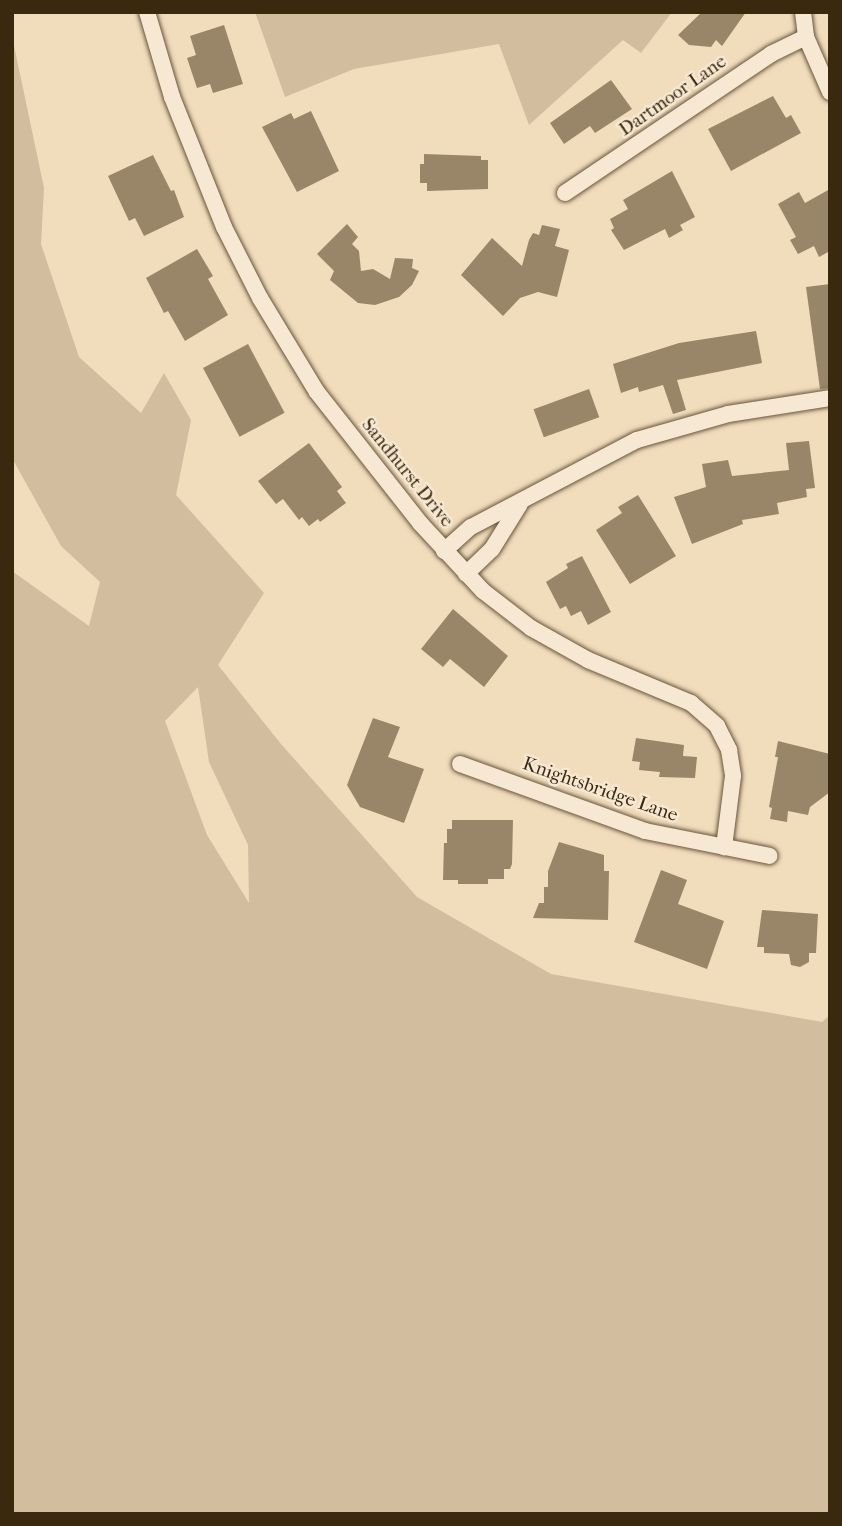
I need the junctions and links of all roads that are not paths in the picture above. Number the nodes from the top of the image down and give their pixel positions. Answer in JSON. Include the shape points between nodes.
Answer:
{"nodes":[{"id":1,"x":147,"y":12,"type":"edge"},
{"id":2,"x":803,"y":12,"type":"edge"},
{"id":3,"x":806,"y":37,"type":"junction"},
{"id":4,"x":830,"y":92,"type":"edge"},
{"id":5,"x":565,"y":193,"type":"dead end"},
{"id":6,"x":830,"y":398,"type":"edge"},
{"id":7,"x":520,"y":504,"type":"junction"},
{"id":8,"x":444,"y":551,"type":"junction"},
{"id":9,"x":466,"y":574,"type":"junction"},
{"id":10,"x":460,"y":764,"type":"dead end"},
{"id":11,"x":724,"y":847,"type":"junction"},
{"id":12,"x":770,"y":856,"type":"dead end"}],
"edges":[{"from":1,"to":8,"type":"street","name":"Sandhurst Drive","via":[[197,166],[260,298],[317,392]]},
{"from":2,"to":3,"type":"street"},
{"from":3,"to":4,"type":"street"},
{"from":3,"to":5,"type":"street","name":"Dartmoor Lane","via":[[771,54]]},
{"from":6,"to":7,"type":"street","via":[[728,414],[664,431],[611,452]]},
{"from":7,"to":8,"type":"street","via":[[471,527]]},
{"from":7,"to":9,"type":"street","via":[[492,549]]},
{"from":8,"to":9,"type":"street","name":"Sandhurst Drive"},
{"from":9,"to":11,"type":"street","name":"Sandhurst Drive","via":[[542,634],[706,714],[724,738],[732,763],[733,790]]},
{"from":10,"to":11,"type":"street","name":"Knightsbridge Lane","via":[[645,831]]},
{"from":11,"to":12,"type":"street","name":"Knightsbridge Lane"}]}
